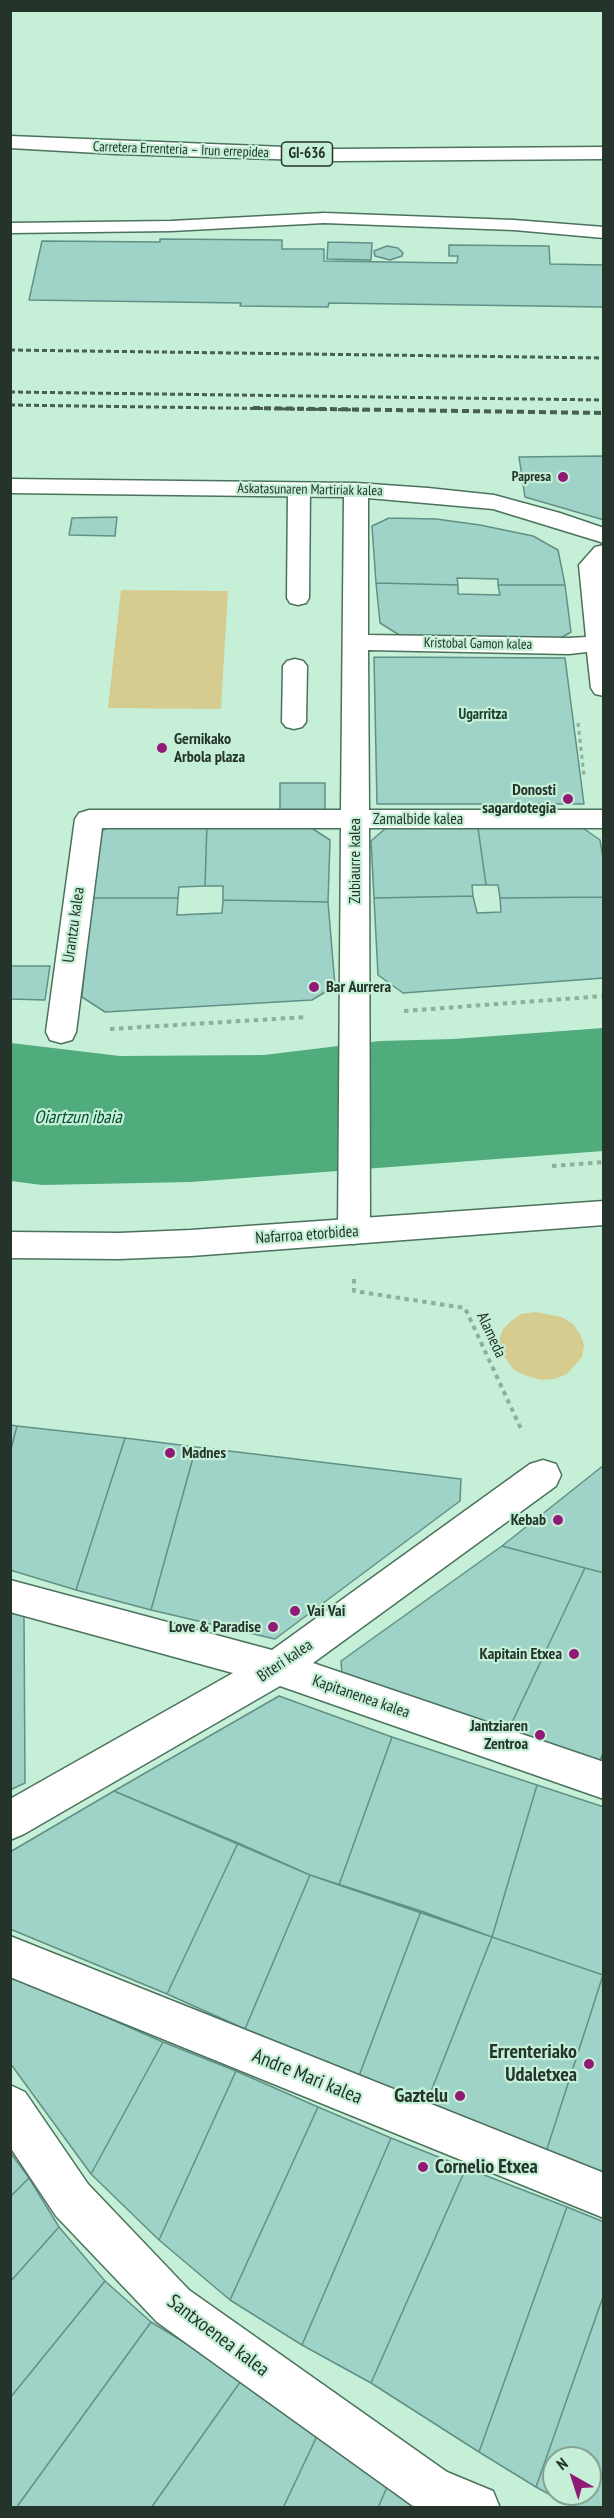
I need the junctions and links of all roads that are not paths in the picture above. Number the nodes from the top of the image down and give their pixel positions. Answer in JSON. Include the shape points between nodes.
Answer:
{"nodes":[{"id":1,"x":10,"y":142,"type":"edge"},
{"id":2,"x":603,"y":153,"type":"edge"},
{"id":3,"x":10,"y":228,"type":"edge"},
{"id":4,"x":603,"y":233,"type":"edge"},
{"id":5,"x":10,"y":486,"type":"edge"},
{"id":6,"x":299,"y":489,"type":"junction"},
{"id":7,"x":356,"y":490,"type":"junction"},
{"id":8,"x":603,"y":536,"type":"edge"},
{"id":9,"x":603,"y":552,"type":"edge"},
{"id":10,"x":298,"y":598,"type":"dead end"},
{"id":11,"x":356,"y":642,"type":"junction"},
{"id":12,"x":600,"y":643,"type":"junction"},
{"id":13,"x":295,"y":666,"type":"dead end"},
{"id":14,"x":603,"y":688,"type":"edge"},
{"id":15,"x":294,"y":722,"type":"dead end"},
{"id":16,"x":89,"y":819,"type":"joint"},
{"id":17,"x":355,"y":819,"type":"junction"},
{"id":18,"x":603,"y":819,"type":"edge"},
{"id":19,"x":61,"y":1032,"type":"dead end"},
{"id":20,"x":603,"y":1213,"type":"edge"},
{"id":21,"x":354,"y":1232,"type":"junction"},
{"id":22,"x":10,"y":1245,"type":"edge"},
{"id":23,"x":543,"y":1475,"type":"road end"},
{"id":24,"x":10,"y":1596,"type":"edge"},
{"id":25,"x":277,"y":1668,"type":"junction"},
{"id":26,"x":603,"y":1781,"type":"edge"},
{"id":27,"x":10,"y":1821,"type":"edge"},
{"id":28,"x":10,"y":1956,"type":"edge"},
{"id":29,"x":10,"y":2107,"type":"edge"},
{"id":30,"x":603,"y":2196,"type":"edge"},
{"id":31,"x":476,"y":2508,"type":"edge"}],
"edges":[{"from":1,"to":2,"type":"street","name":"Carretera Errenteria – Irun errepidea","number":"GI-636","via":[[335,155]]},
{"from":3,"to":4,"type":"lane","via":[[171,226],[324,218],[514,225]]},
{"from":5,"to":6,"type":"street","name":"Askatasunaren Martiriak kalea"},
{"from":6,"to":7,"type":"street","name":"Askatasunaren Martiriak kalea"},
{"from":6,"to":10,"type":"lane"},
{"from":7,"to":8,"type":"street","name":"Askatasunaren Martiriak kalea","via":[[494,502]]},
{"from":7,"to":11,"type":"street","name":"Zubiaurre kalea"},
{"from":9,"to":12,"type":"street","via":[[591,565]]},
{"from":11,"to":12,"type":"street","name":"Kristobal Gamon kalea","via":[[569,646]]},
{"from":11,"to":17,"type":"street","name":"Zubiaurre kalea"},
{"from":12,"to":14,"type":"street"},
{"from":13,"to":15,"type":"lane"},
{"from":16,"to":17,"type":"street","name":"Zamalbide kalea"},
{"from":16,"to":19,"type":"street","name":"Urantzu kalea"},
{"from":17,"to":18,"type":"street","name":"Zamalbide kalea"},
{"from":17,"to":21,"type":"street","name":"Zubiaurre kalea"},
{"from":20,"to":21,"type":"street","name":"Nafarroa etorbidea"},
{"from":21,"to":22,"type":"street","name":"Nafarroa etorbidea","via":[[119,1246]]},
{"from":23,"to":25,"type":"street","name":"Biteri kalea"},
{"from":24,"to":25,"type":"street","name":"Kapitanenea kalea"},
{"from":25,"to":26,"type":"street","name":"Kapitanenea kalea"},
{"from":25,"to":27,"type":"street","name":"Biteri kalea"},
{"from":28,"to":30,"type":"street","name":"Andre Mari kalea"},
{"from":29,"to":31,"type":"street","name":"Santxoenea kalea","via":[[72,2200],[173,2306],[430,2489]]}]}
